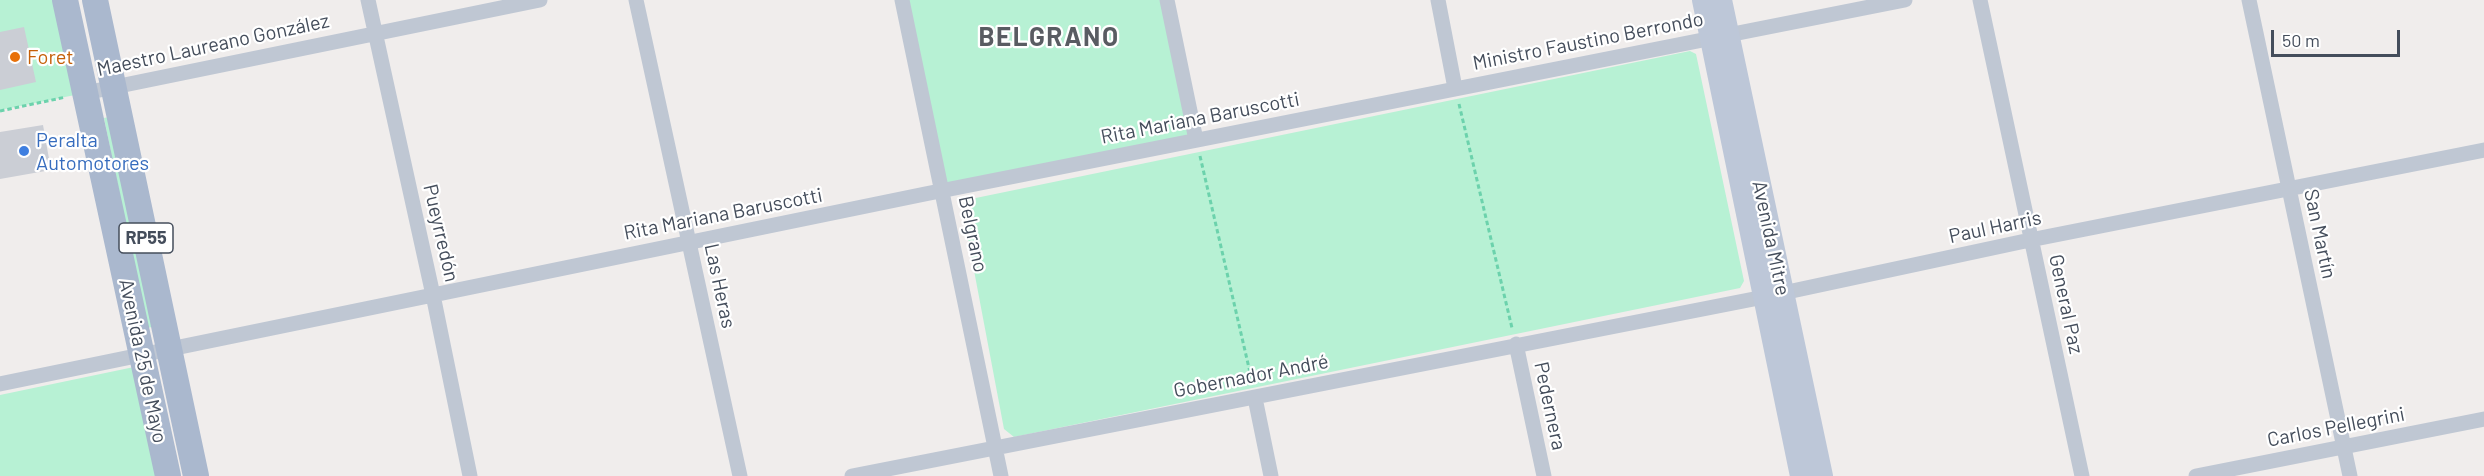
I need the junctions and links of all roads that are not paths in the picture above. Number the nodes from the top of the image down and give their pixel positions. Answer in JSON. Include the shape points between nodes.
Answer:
{"nodes":[{"id":1,"x":65,"y":0,"type":"edge"},
{"id":2,"x":95,"y":0,"type":"edge"},
{"id":3,"x":368,"y":0,"type":"edge"},
{"id":4,"x":540,"y":0,"type":"edge"},
{"id":5,"x":636,"y":0,"type":"edge"},
{"id":6,"x":902,"y":0,"type":"edge"},
{"id":7,"x":1167,"y":0,"type":"edge"},
{"id":8,"x":1438,"y":0,"type":"edge"},
{"id":9,"x":1703,"y":0,"type":"edge"},
{"id":10,"x":1721,"y":0,"type":"edge"},
{"id":11,"x":1905,"y":0,"type":"edge"},
{"id":12,"x":1980,"y":0,"type":"edge"},
{"id":13,"x":2249,"y":0,"type":"edge"},
{"id":14,"x":375,"y":34,"type":"junction"},
{"id":15,"x":1720,"y":38,"type":"junction"},
{"id":16,"x":114,"y":87,"type":"junction"},
{"id":17,"x":1455,"y":88,"type":"junction"},
{"id":18,"x":85,"y":93,"type":"junction"},
{"id":19,"x":1196,"y":140,"type":"junction"},
{"id":20,"x":2484,"y":150,"type":"edge"},
{"id":21,"x":2289,"y":190,"type":"junction"},
{"id":22,"x":943,"y":191,"type":"junction"},
{"id":23,"x":2030,"y":240,"type":"junction"},
{"id":24,"x":689,"y":242,"type":"junction"},
{"id":25,"x":434,"y":295,"type":"junction"},
{"id":26,"x":1774,"y":295,"type":"junction"},
{"id":27,"x":1516,"y":344,"type":"junction"},
{"id":28,"x":170,"y":349,"type":"junction"},
{"id":29,"x":142,"y":355,"type":"junction"},
{"id":30,"x":0,"y":384,"type":"edge"},
{"id":31,"x":1255,"y":398,"type":"junction"},
{"id":32,"x":2484,"y":419,"type":"edge"},
{"id":33,"x":995,"y":448,"type":"junction"},
{"id":34,"x":2343,"y":448,"type":"junction"},
{"id":35,"x":168,"y":476,"type":"edge"},
{"id":36,"x":196,"y":476,"type":"edge"},
{"id":37,"x":470,"y":476,"type":"edge"},
{"id":38,"x":740,"y":476,"type":"edge"},
{"id":39,"x":852,"y":476,"type":"edge"},
{"id":40,"x":1001,"y":476,"type":"edge"},
{"id":41,"x":1271,"y":476,"type":"edge"},
{"id":42,"x":1544,"y":476,"type":"edge"},
{"id":43,"x":1801,"y":476,"type":"edge"},
{"id":44,"x":1822,"y":476,"type":"edge"},
{"id":45,"x":2082,"y":476,"type":"edge"},
{"id":46,"x":2196,"y":476,"type":"edge"},
{"id":47,"x":2350,"y":476,"type":"edge"}],
"edges":[{"from":1,"to":18,"type":"main road","name":"Avenida 25 de Mayo","number":"RP55"},
{"from":2,"to":16,"type":"main road","name":"Avenida 25 de Mayo","number":"RP55"},
{"from":3,"to":14,"type":"street","name":"Pueyrredón"},
{"from":4,"to":14,"type":"street","name":"Maestro Laureano González"},
{"from":5,"to":24,"type":"street","name":"Las Heras"},
{"from":6,"to":22,"type":"street","name":"Belgrano"},
{"from":7,"to":19,"type":"street"},
{"from":8,"to":17,"type":"street"},
{"from":9,"to":15,"type":"main road","name":"Avenida Mitre"},
{"from":10,"to":15,"type":"main road","name":"Avenida Mitre"},
{"from":11,"to":15,"type":"street","name":"Ministro Faustino Berrondo"},
{"from":12,"to":23,"type":"street","name":"General Paz"},
{"from":13,"to":21,"type":"street","name":"San Martín"},
{"from":14,"to":16,"type":"street","name":"Maestro Laureano González"},
{"from":14,"to":25,"type":"street","name":"Pueyrredón"},
{"from":15,"to":17,"type":"street","name":"Ministro Faustino Berrondo"},
{"from":15,"to":26,"type":"main road","name":"Avenida Mitre"},
{"from":16,"to":18,"type":"street","name":"Maestro Laureano González"},
{"from":16,"to":28,"type":"main road","name":"Avenida 25 de Mayo","number":"RP55"},
{"from":17,"to":19,"type":"street","name":"Rita Mariana Baruscotti"},
{"from":18,"to":29,"type":"main road","name":"Avenida 25 de Mayo","number":"RP55"},
{"from":19,"to":22,"type":"street","name":"Rita Mariana Baruscotti"},
{"from":20,"to":21,"type":"street","name":"Paul Harris"},
{"from":21,"to":23,"type":"street","name":"Paul Harris"},
{"from":21,"to":34,"type":"street","name":"San Martín"},
{"from":22,"to":24,"type":"street","name":"Rita Mariana Baruscotti"},
{"from":22,"to":33,"type":"street","name":"Belgrano"},
{"from":23,"to":26,"type":"street","name":"Paul Harris"},
{"from":23,"to":45,"type":"street","name":"General Paz"},
{"from":24,"to":25,"type":"street","name":"Rita Mariana Baruscotti"},
{"from":24,"to":38,"type":"street","name":"Las Heras"},
{"from":25,"to":28,"type":"street","name":"Rita Mariana Baruscotti"},
{"from":25,"to":37,"type":"street","name":"Pueyrredón"},
{"from":26,"to":27,"type":"street","name":"Paul Harris"},
{"from":26,"to":43,"type":"main road","name":"Avenida Mitre"},
{"from":26,"to":44,"type":"main road","name":"Avenida Mitre"},
{"from":27,"to":31,"type":"street","name":"Gobernador André"},
{"from":27,"to":42,"type":"street","name":"Pedernera"},
{"from":28,"to":29,"type":"street","name":"Rita Mariana Baruscotti"},
{"from":28,"to":36,"type":"main road","name":"Avenida 25 de Mayo","number":"RP55"},
{"from":29,"to":30,"type":"street","name":"Rita Mariana Baruscotti"},
{"from":29,"to":35,"type":"main road","name":"Avenida 25 de Mayo","number":"RP55"},
{"from":31,"to":33,"type":"street","name":"Gobernador André"},
{"from":31,"to":41,"type":"street"},
{"from":32,"to":34,"type":"street","name":"Carlos Pellegrini"},
{"from":33,"to":39,"type":"street","name":"Gobernador André"},
{"from":33,"to":40,"type":"street","name":"Belgrano"},
{"from":34,"to":46,"type":"street","name":"Carlos Pellegrini"},
{"from":34,"to":47,"type":"street","name":"San Martín"}]}
